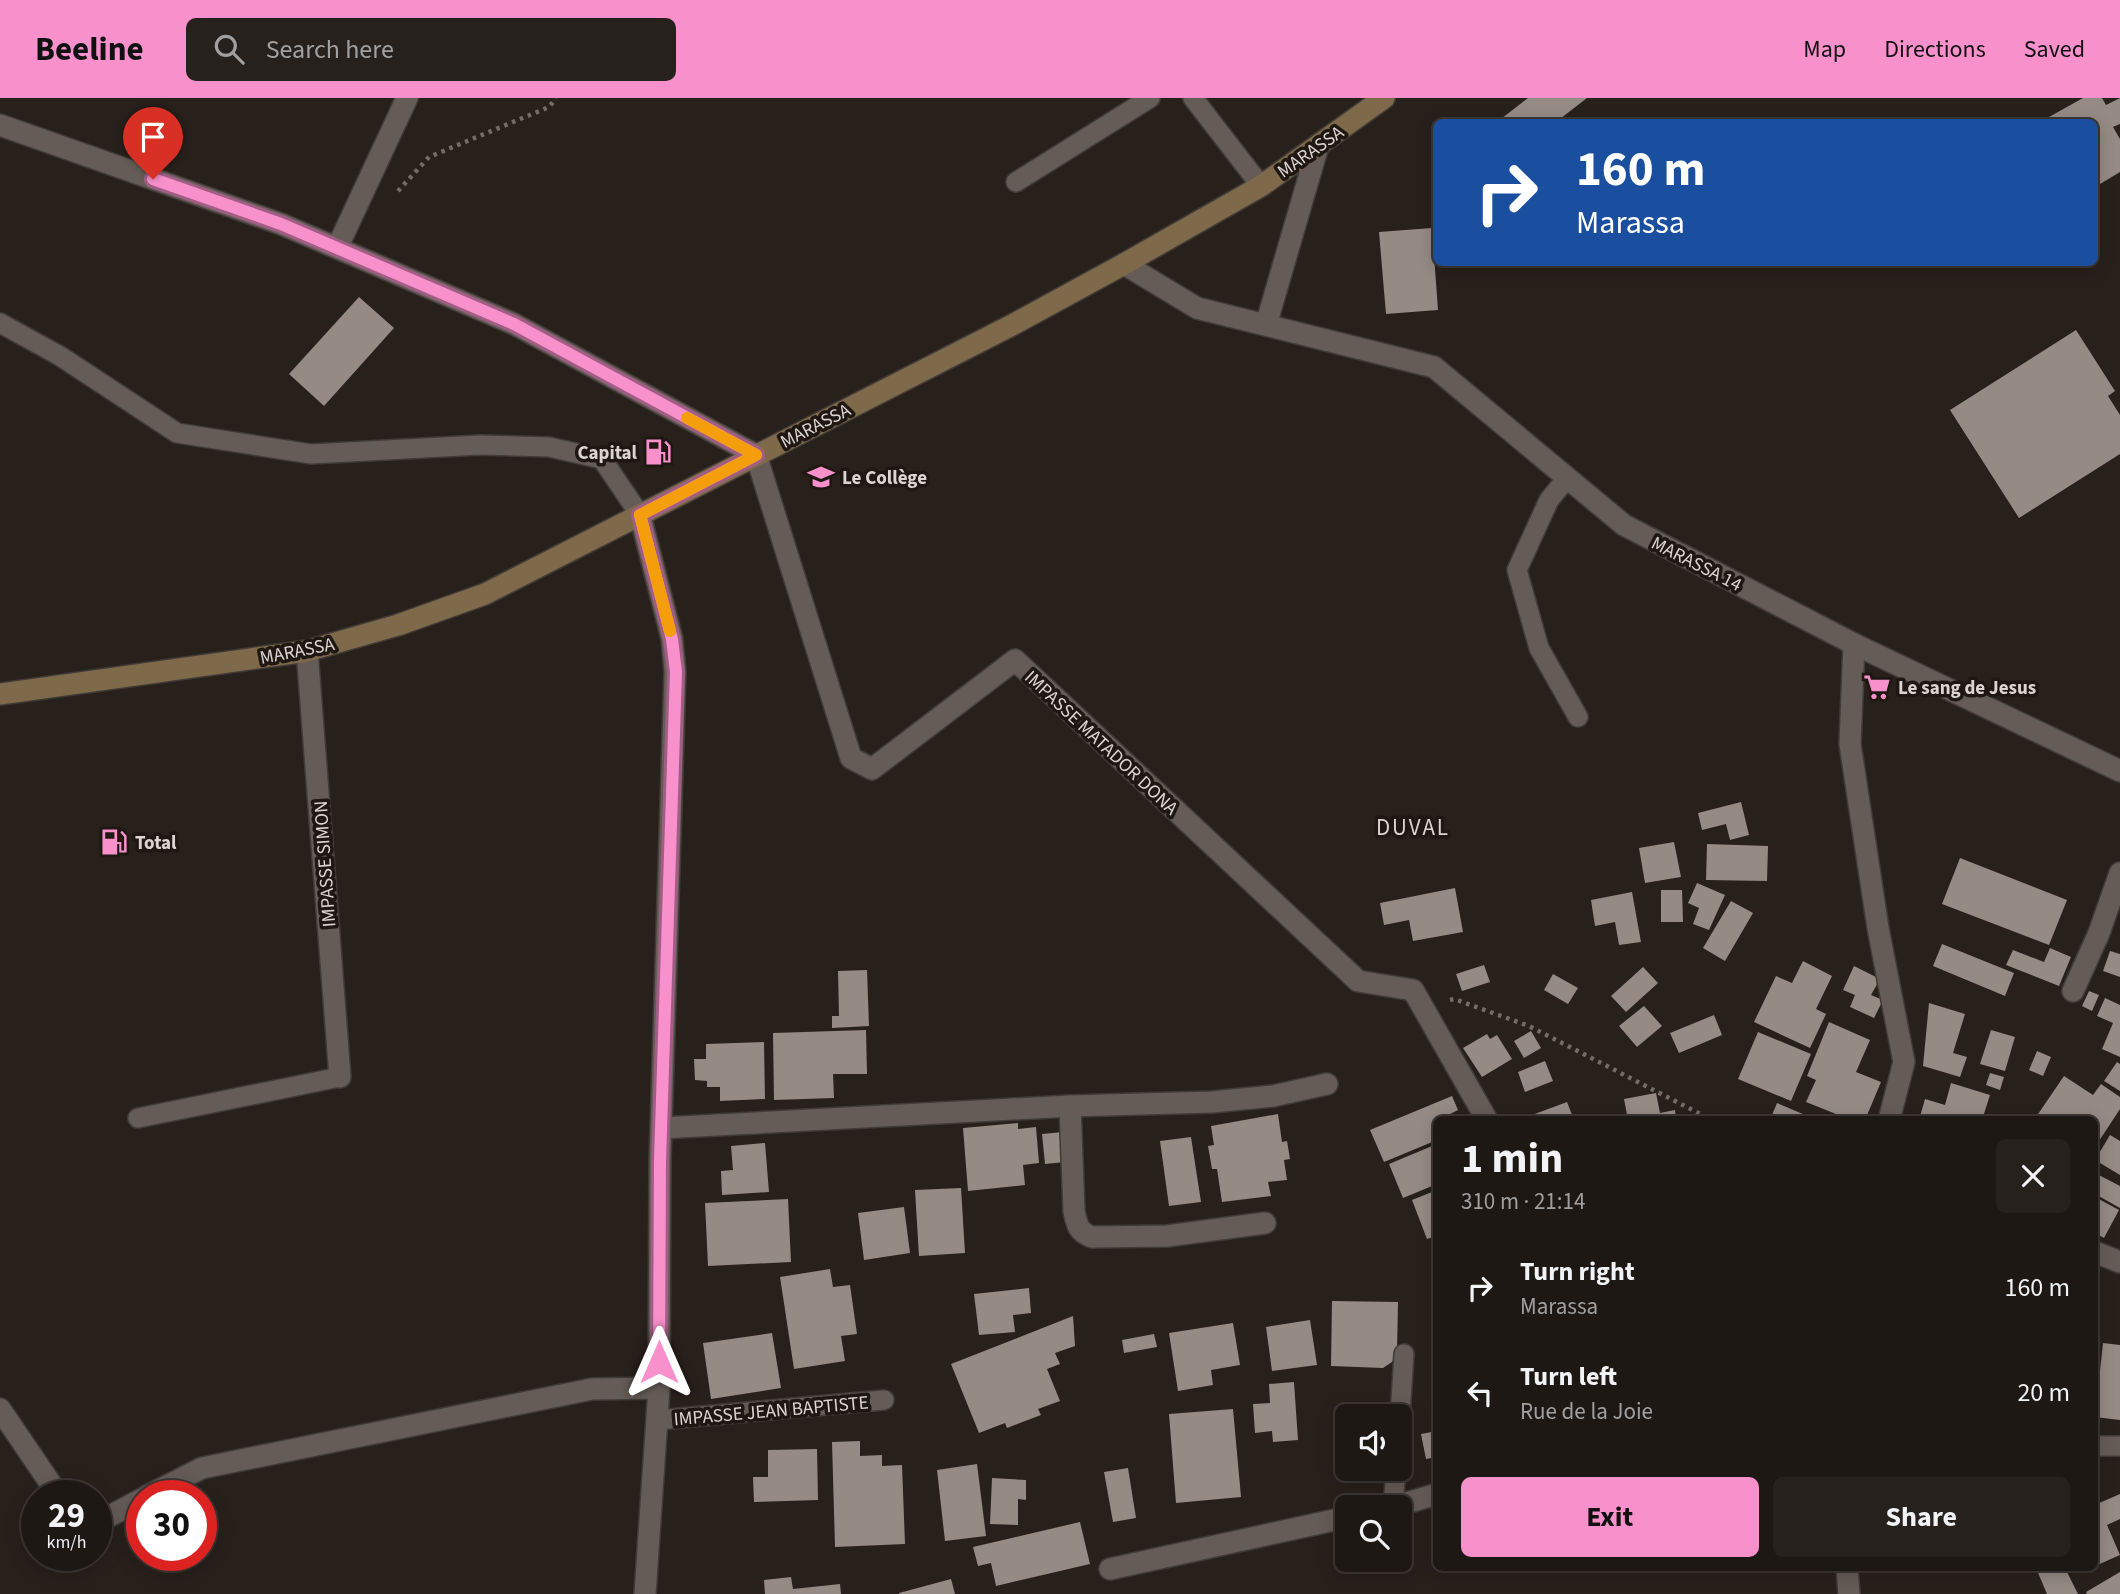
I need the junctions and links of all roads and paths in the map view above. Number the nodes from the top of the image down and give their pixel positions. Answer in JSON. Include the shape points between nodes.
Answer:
{"nodes":[{"id":1,"x":407,"y":98,"type":"edge"},
{"id":2,"x":556,"y":98,"type":"edge"},
{"id":3,"x":1150,"y":98,"type":"edge"},
{"id":4,"x":1194,"y":98,"type":"edge"},
{"id":5,"x":1384,"y":98,"type":"edge"},
{"id":6,"x":0,"y":125,"type":"edge"},
{"id":7,"x":1318,"y":146,"type":"junction"},
{"id":8,"x":1016,"y":182,"type":"dead end"},
{"id":9,"x":1261,"y":186,"type":"junction"},
{"id":10,"x":394,"y":195,"type":"dead end"},
{"id":11,"x":337,"y":248,"type":"junction"},
{"id":12,"x":1124,"y":264,"type":"junction"},
{"id":13,"x":0,"y":323,"type":"edge"},
{"id":14,"x":1266,"y":325,"type":"junction"},
{"id":15,"x":756,"y":455,"type":"junction"},
{"id":16,"x":1567,"y":478,"type":"junction"},
{"id":17,"x":640,"y":515,"type":"junction"},
{"id":18,"x":1854,"y":644,"type":"junction"},
{"id":19,"x":307,"y":651,"type":"junction"},
{"id":20,"x":0,"y":694,"type":"edge"},
{"id":21,"x":1578,"y":718,"type":"dead end"},
{"id":22,"x":2120,"y":771,"type":"edge"},
{"id":23,"x":2120,"y":873,"type":"edge"},
{"id":24,"x":2073,"y":991,"type":"dead end"},
{"id":25,"x":1424,"y":1009,"type":"junction"},
{"id":26,"x":340,"y":1077,"type":"joint"},
{"id":27,"x":1327,"y":1084,"type":"dead end"},
{"id":28,"x":1070,"y":1106,"type":"junction"},
{"id":29,"x":1485,"y":1116,"type":"edge"},
{"id":30,"x":1704,"y":1116,"type":"edge"},
{"id":31,"x":1890,"y":1116,"type":"edge"},
{"id":32,"x":138,"y":1118,"type":"dead end"},
{"id":33,"x":661,"y":1128,"type":"junction"},
{"id":34,"x":1265,"y":1223,"type":"dead end"},
{"id":35,"x":2098,"y":1253,"type":"edge"},
{"id":36,"x":2120,"y":1262,"type":"edge"},
{"id":37,"x":1404,"y":1354,"type":"dead end"},
{"id":38,"x":659,"y":1388,"type":"junction"},
{"id":39,"x":884,"y":1400,"type":"dead end"},
{"id":40,"x":1400,"y":1404,"type":"edge"},
{"id":41,"x":0,"y":1409,"type":"edge"},
{"id":42,"x":658,"y":1419,"type":"junction"},
{"id":43,"x":2098,"y":1446,"type":"edge"},
{"id":44,"x":2120,"y":1446,"type":"edge"},
{"id":45,"x":48,"y":1480,"type":"edge"},
{"id":46,"x":178,"y":1480,"type":"edge"},
{"id":47,"x":1433,"y":1495,"type":"edge"},
{"id":48,"x":1412,"y":1501,"type":"edge"},
{"id":49,"x":1335,"y":1520,"type":"edge"},
{"id":50,"x":1111,"y":1570,"type":"dead end"},
{"id":51,"x":1847,"y":1571,"type":"edge"},
{"id":52,"x":645,"y":1594,"type":"edge"},
{"id":53,"x":1849,"y":1594,"type":"edge"}],
"edges":[{"from":1,"to":11,"type":"street"},
{"from":2,"to":10,"type":"path","via":[[549,107],[429,157]]},
{"from":3,"to":8,"type":"lane"},
{"from":4,"to":9,"type":"lane"},
{"from":5,"to":7,"type":"main road","name":"MARASSA"},
{"from":6,"to":11,"type":"street"},
{"from":7,"to":9,"type":"main road","name":"MARASSA"},
{"from":7,"to":14,"type":"street"},
{"from":9,"to":12,"type":"main road","name":"MARASSA"},
{"from":11,"to":15,"type":"street","via":[[514,324]]},
{"from":12,"to":14,"type":"street","name":"MARASSA 14","via":[[1197,307]]},
{"from":12,"to":15,"type":"main road","name":"MARASSA"},
{"from":13,"to":17,"type":"lane","via":[[60,356],[177,433],[311,454],[480,445],[548,447],[602,460]]},
{"from":14,"to":16,"type":"street","name":"MARASSA 14","via":[[1434,367]]},
{"from":15,"to":17,"type":"main road","name":"MARASSA"},
{"from":15,"to":25,"type":"street","name":"IMPASSE MATADOR DONA","via":[[850,758],[872,769],[1015,660],[1358,981],[1413,990]]},
{"from":16,"to":18,"type":"street","name":"MARASSA 14","via":[[1624,525]]},
{"from":16,"to":21,"type":"lane","via":[[1549,500],[1517,570],[1539,648]]},
{"from":17,"to":19,"type":"main road","name":"MARASSA","via":[[485,594]]},
{"from":17,"to":33,"type":"street","via":[[676,672]]},
{"from":18,"to":22,"type":"street","name":"MARASSA 14"},
{"from":18,"to":31,"type":"street","via":[[1850,744],[1904,1062]]},
{"from":19,"to":20,"type":"main road","name":"MARASSA"},
{"from":19,"to":26,"type":"street","name":"IMPASSE SIMON"},
{"from":23,"to":24,"type":"street"},
{"from":25,"to":29,"type":"street","name":"IMPASSE MATADOR DONA"},
{"from":25,"to":30,"type":"path","via":[[1454,999],[1529,1026]]},
{"from":26,"to":32,"type":"lane"},
{"from":27,"to":28,"type":"street","via":[[1273,1096],[1212,1102]]},
{"from":28,"to":33,"type":"street"},
{"from":28,"to":34,"type":"street","via":[[1074,1211],[1081,1233],[1092,1237],[1167,1236]]},
{"from":33,"to":38,"type":"street"},
{"from":35,"to":36,"type":"street"},
{"from":37,"to":40,"type":"lane"},
{"from":38,"to":42,"type":"street"},
{"from":38,"to":46,"type":"street","via":[[592,1389],[202,1468]]},
{"from":39,"to":42,"type":"lane","name":"IMPASSE JEAN BAPTISTE"},
{"from":41,"to":45,"type":"street"},
{"from":42,"to":52,"type":"street"},
{"from":43,"to":44,"type":"lane"},
{"from":47,"to":48,"type":"street"},
{"from":49,"to":50,"type":"street"},
{"from":51,"to":53,"type":"street"}]}
